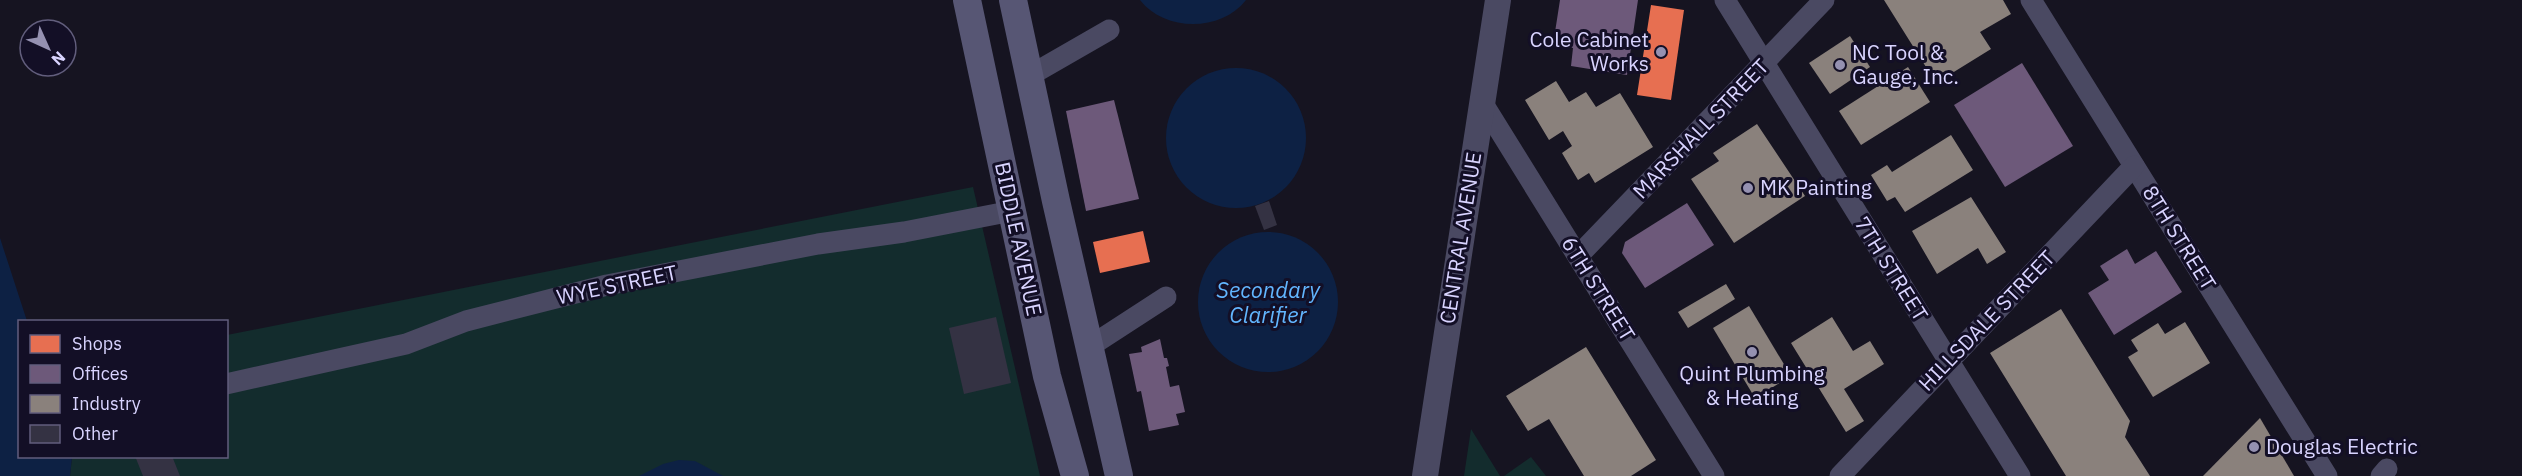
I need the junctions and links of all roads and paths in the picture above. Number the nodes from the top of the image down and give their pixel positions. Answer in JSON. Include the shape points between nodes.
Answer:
{"nodes":[{"id":1,"x":967,"y":0,"type":"edge"},
{"id":2,"x":1012,"y":0,"type":"edge"},
{"id":3,"x":1498,"y":0,"type":"edge"},
{"id":4,"x":1725,"y":0,"type":"edge"},
{"id":5,"x":1824,"y":0,"type":"edge"},
{"id":6,"x":2031,"y":0,"type":"edge"},
{"id":7,"x":1109,"y":30,"type":"dead end"},
{"id":8,"x":1764,"y":64,"type":"junction"},
{"id":9,"x":1029,"y":76,"type":"junction"},
{"id":10,"x":1482,"y":102,"type":"junction"},
{"id":11,"x":2134,"y":166,"type":"junction"},
{"id":12,"x":1056,"y":201,"type":"junction"},
{"id":13,"x":1012,"y":212,"type":"junction"},
{"id":14,"x":1578,"y":256,"type":"junction"},
{"id":15,"x":1166,"y":297,"type":"dead end"},
{"id":16,"x":1089,"y":347,"type":"junction"},
{"id":17,"x":1949,"y":362,"type":"junction"},
{"id":18,"x":228,"y":384,"type":"edge"},
{"id":19,"x":1075,"y":476,"type":"edge"},
{"id":20,"x":1119,"y":476,"type":"edge"},
{"id":21,"x":1425,"y":476,"type":"edge"},
{"id":22,"x":1714,"y":476,"type":"edge"},
{"id":23,"x":1840,"y":476,"type":"edge"},
{"id":24,"x":2020,"y":476,"type":"edge"},
{"id":25,"x":2327,"y":476,"type":"edge"}],
"edges":[{"from":1,"to":13,"type":"main road","name":"BIDDLE AVENUE"},
{"from":2,"to":9,"type":"main road"},
{"from":3,"to":10,"type":"street","name":"CENTRAL AVENUE"},
{"from":4,"to":8,"type":"street","name":"7TH STREET"},
{"from":5,"to":8,"type":"street","name":"MARSHALL STREET"},
{"from":6,"to":11,"type":"street","name":"8TH STREET"},
{"from":7,"to":9,"type":"street"},
{"from":8,"to":14,"type":"street","name":"MARSHALL STREET"},
{"from":8,"to":17,"type":"street","name":"7TH STREET"},
{"from":9,"to":12,"type":"main road"},
{"from":10,"to":14,"type":"street","name":"6TH STREET"},
{"from":10,"to":21,"type":"street","name":"CENTRAL AVENUE"},
{"from":11,"to":17,"type":"street","name":"HILLSDALE STREET"},
{"from":11,"to":25,"type":"street","name":"8TH STREET"},
{"from":12,"to":13,"type":"main road"},
{"from":12,"to":16,"type":"main road"},
{"from":13,"to":18,"type":"street","name":"WYE STREET","via":[[607,285],[466,321],[406,344]]},
{"from":13,"to":19,"type":"main road","name":"BIDDLE AVENUE","via":[[1047,376]]},
{"from":14,"to":22,"type":"street","name":"6TH STREET"},
{"from":15,"to":16,"type":"street"},
{"from":16,"to":20,"type":"main road"},
{"from":17,"to":23,"type":"street","name":"HILLSDALE STREET"},
{"from":17,"to":24,"type":"street","name":"7TH STREET"}]}
